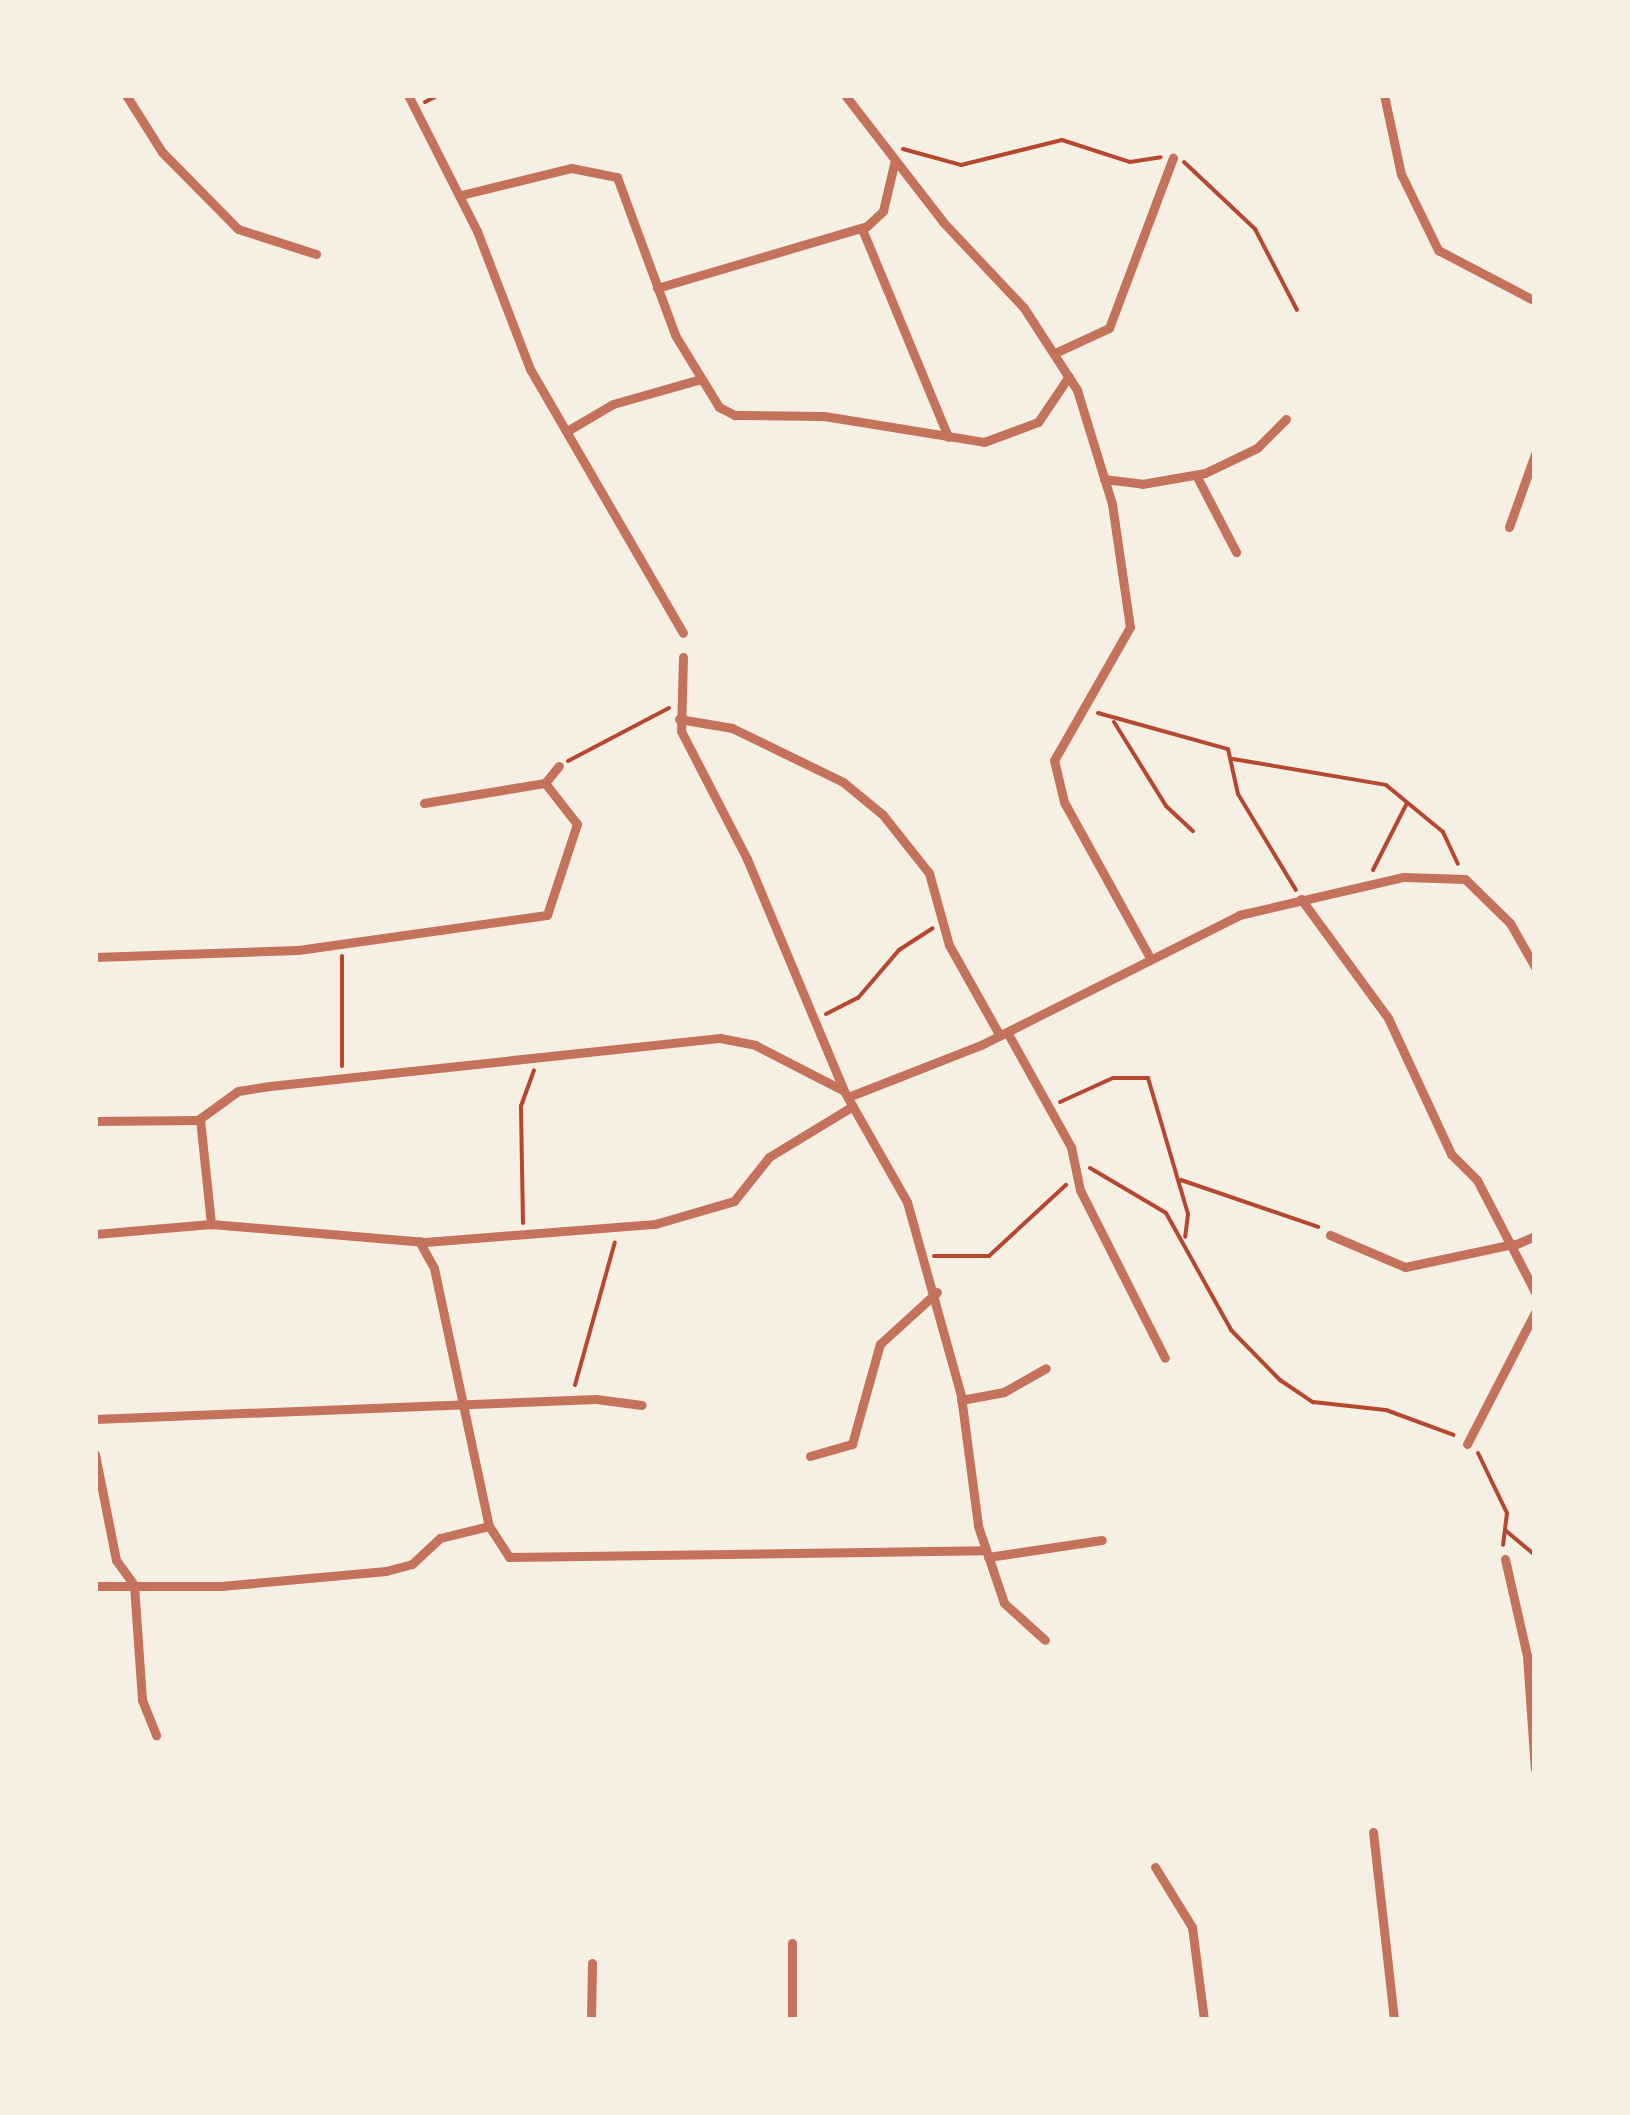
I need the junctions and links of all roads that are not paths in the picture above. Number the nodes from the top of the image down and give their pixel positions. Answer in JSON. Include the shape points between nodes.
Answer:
{"nodes":[{"id":1,"x":126,"y":95,"type":"edge"},
{"id":2,"x":408,"y":95,"type":"edge"},
{"id":3,"x":845,"y":95,"type":"edge"},
{"id":4,"x":1384,"y":95,"type":"edge"},
{"id":5,"x":1172,"y":158,"type":"road end"},
{"id":6,"x":895,"y":160,"type":"junction"},
{"id":7,"x":461,"y":195,"type":"junction"},
{"id":8,"x":862,"y":229,"type":"junction"},
{"id":9,"x":316,"y":254,"type":"dead end"},
{"id":10,"x":657,"y":288,"type":"junction"},
{"id":11,"x":1535,"y":301,"type":"edge"},
{"id":12,"x":1057,"y":352,"type":"junction"},
{"id":13,"x":1069,"y":376,"type":"junction"},
{"id":14,"x":701,"y":379,"type":"junction"},
{"id":15,"x":1286,"y":419,"type":"dead end"},
{"id":16,"x":567,"y":431,"type":"junction"},
{"id":17,"x":948,"y":437,"type":"junction"},
{"id":18,"x":1535,"y":454,"type":"edge"},
{"id":19,"x":1196,"y":476,"type":"junction"},
{"id":20,"x":1104,"y":479,"type":"junction"},
{"id":21,"x":1508,"y":527,"type":"dead end"},
{"id":22,"x":1236,"y":552,"type":"dead end"},
{"id":23,"x":684,"y":634,"type":"dead end"},
{"id":24,"x":684,"y":657,"type":"dead end"},
{"id":25,"x":679,"y":719,"type":"junction"},
{"id":26,"x":559,"y":766,"type":"road end"},
{"id":27,"x":546,"y":783,"type":"junction"},
{"id":28,"x":424,"y":803,"type":"dead end"},
{"id":29,"x":1301,"y":899,"type":"junction"},
{"id":30,"x":1149,"y":956,"type":"junction"},
{"id":31,"x":95,"y":957,"type":"edge"},
{"id":32,"x":1535,"y":966,"type":"edge"},
{"id":33,"x":1003,"y":1034,"type":"junction"},
{"id":34,"x":849,"y":1098,"type":"junction"},
{"id":35,"x":200,"y":1119,"type":"junction"},
{"id":36,"x":95,"y":1121,"type":"edge"},
{"id":37,"x":211,"y":1224,"type":"junction"},
{"id":38,"x":95,"y":1234,"type":"edge"},
{"id":39,"x":1330,"y":1235,"type":"road end"},
{"id":40,"x":1535,"y":1236,"type":"edge"},
{"id":41,"x":419,"y":1241,"type":"junction"},
{"id":42,"x":1513,"y":1245,"type":"junction"},
{"id":43,"x":937,"y":1292,"type":"junction"},
{"id":44,"x":1535,"y":1292,"type":"edge"},
{"id":45,"x":1535,"y":1312,"type":"edge"},
{"id":46,"x":1165,"y":1358,"type":"dead end"},
{"id":47,"x":1046,"y":1368,"type":"dead end"},
{"id":48,"x":961,"y":1400,"type":"junction"},
{"id":49,"x":642,"y":1405,"type":"dead end"},
{"id":50,"x":464,"y":1407,"type":"junction"},
{"id":51,"x":95,"y":1419,"type":"edge"},
{"id":52,"x":1468,"y":1444,"type":"road end"},
{"id":53,"x":95,"y":1454,"type":"edge"},
{"id":54,"x":810,"y":1456,"type":"dead end"},
{"id":55,"x":488,"y":1526,"type":"junction"},
{"id":56,"x":1102,"y":1540,"type":"dead end"},
{"id":57,"x":987,"y":1553,"type":"junction"},
{"id":58,"x":1505,"y":1560,"type":"road end"},
{"id":59,"x":134,"y":1584,"type":"junction"},
{"id":60,"x":95,"y":1586,"type":"edge"},
{"id":61,"x":1045,"y":1640,"type":"dead end"},
{"id":62,"x":156,"y":1734,"type":"dead end"},
{"id":63,"x":1535,"y":1769,"type":"edge"},
{"id":64,"x":1373,"y":1832,"type":"dead end"},
{"id":65,"x":1154,"y":1868,"type":"dead end"},
{"id":66,"x":792,"y":1943,"type":"dead end"},
{"id":67,"x":592,"y":1964,"type":"dead end"},
{"id":68,"x":590,"y":2020,"type":"edge"},
{"id":69,"x":792,"y":2020,"type":"edge"},
{"id":70,"x":1204,"y":2020,"type":"edge"},
{"id":71,"x":1394,"y":2020,"type":"edge"}],
"edges":[{"from":1,"to":9,"type":"street","via":[[162,152],[226,219],[260,240]]},
{"from":2,"to":7,"type":"street"},
{"from":3,"to":6,"type":"street"},
{"from":4,"to":11,"type":"street","via":[[1401,174],[1438,250]]},
{"from":5,"to":12,"type":"street","via":[[1109,328]]},
{"from":6,"to":8,"type":"street","via":[[883,211]]},
{"from":6,"to":12,"type":"street"},
{"from":7,"to":10,"type":"street","via":[[571,168],[617,177]]},
{"from":7,"to":16,"type":"street","via":[[530,369]]},
{"from":8,"to":10,"type":"street"},
{"from":8,"to":17,"type":"street"},
{"from":10,"to":14,"type":"street"},
{"from":12,"to":13,"type":"street"},
{"from":13,"to":17,"type":"street","via":[[1025,432],[984,442]]},
{"from":13,"to":20,"type":"street"},
{"from":14,"to":16,"type":"street","via":[[614,404]]},
{"from":14,"to":17,"type":"street","via":[[735,415],[824,416]]},
{"from":15,"to":19,"type":"street","via":[[1258,448]]},
{"from":16,"to":23,"type":"street"},
{"from":18,"to":21,"type":"street"},
{"from":19,"to":20,"type":"street"},
{"from":19,"to":22,"type":"street"},
{"from":20,"to":30,"type":"street","via":[[1130,626],[1056,744],[1057,778]]},
{"from":24,"to":25,"type":"street"},
{"from":25,"to":33,"type":"street","via":[[732,728],[842,782],[917,854],[942,924]]},
{"from":25,"to":34,"type":"street"},
{"from":26,"to":27,"type":"street"},
{"from":27,"to":28,"type":"street"},
{"from":27,"to":31,"type":"street","via":[[577,824],[555,873],[554,910],[341,944]]},
{"from":29,"to":30,"type":"street"},
{"from":29,"to":32,"type":"street","via":[[1466,879],[1510,923]]},
{"from":29,"to":42,"type":"street","via":[[1388,1018],[1451,1154]]},
{"from":30,"to":33,"type":"street"},
{"from":33,"to":34,"type":"street"},
{"from":33,"to":46,"type":"street","via":[[1050,1106]]},
{"from":34,"to":35,"type":"street","via":[[737,1040],[238,1091]]},
{"from":34,"to":41,"type":"street","via":[[769,1157],[722,1208],[616,1227]]},
{"from":34,"to":43,"type":"street","via":[[928,1256]]},
{"from":35,"to":36,"type":"street"},
{"from":35,"to":37,"type":"street"},
{"from":37,"to":38,"type":"street"},
{"from":37,"to":41,"type":"street"},
{"from":39,"to":42,"type":"street","via":[[1406,1267]]},
{"from":40,"to":42,"type":"street"},
{"from":41,"to":50,"type":"street","via":[[434,1268]]},
{"from":42,"to":44,"type":"street"},
{"from":43,"to":48,"type":"street"},
{"from":43,"to":54,"type":"street","via":[[880,1344],[852,1444]]},
{"from":45,"to":52,"type":"street"},
{"from":47,"to":48,"type":"street","via":[[1004,1392]]},
{"from":48,"to":57,"type":"street","via":[[964,1468]]},
{"from":49,"to":50,"type":"street"},
{"from":50,"to":51,"type":"street"},
{"from":50,"to":55,"type":"street"},
{"from":53,"to":59,"type":"street","via":[[116,1560]]},
{"from":55,"to":57,"type":"street","via":[[498,1547],[521,1559]]},
{"from":55,"to":59,"type":"street","via":[[440,1538],[412,1564],[386,1571]]},
{"from":56,"to":57,"type":"street"},
{"from":57,"to":61,"type":"street","via":[[1004,1604]]},
{"from":58,"to":63,"type":"street","via":[[1528,1656]]},
{"from":59,"to":60,"type":"street"},
{"from":59,"to":62,"type":"street","via":[[142,1700]]},
{"from":64,"to":71,"type":"street"},
{"from":65,"to":70,"type":"street","via":[[1192,1928]]},
{"from":66,"to":69,"type":"street"},
{"from":67,"to":68,"type":"street"}]}
